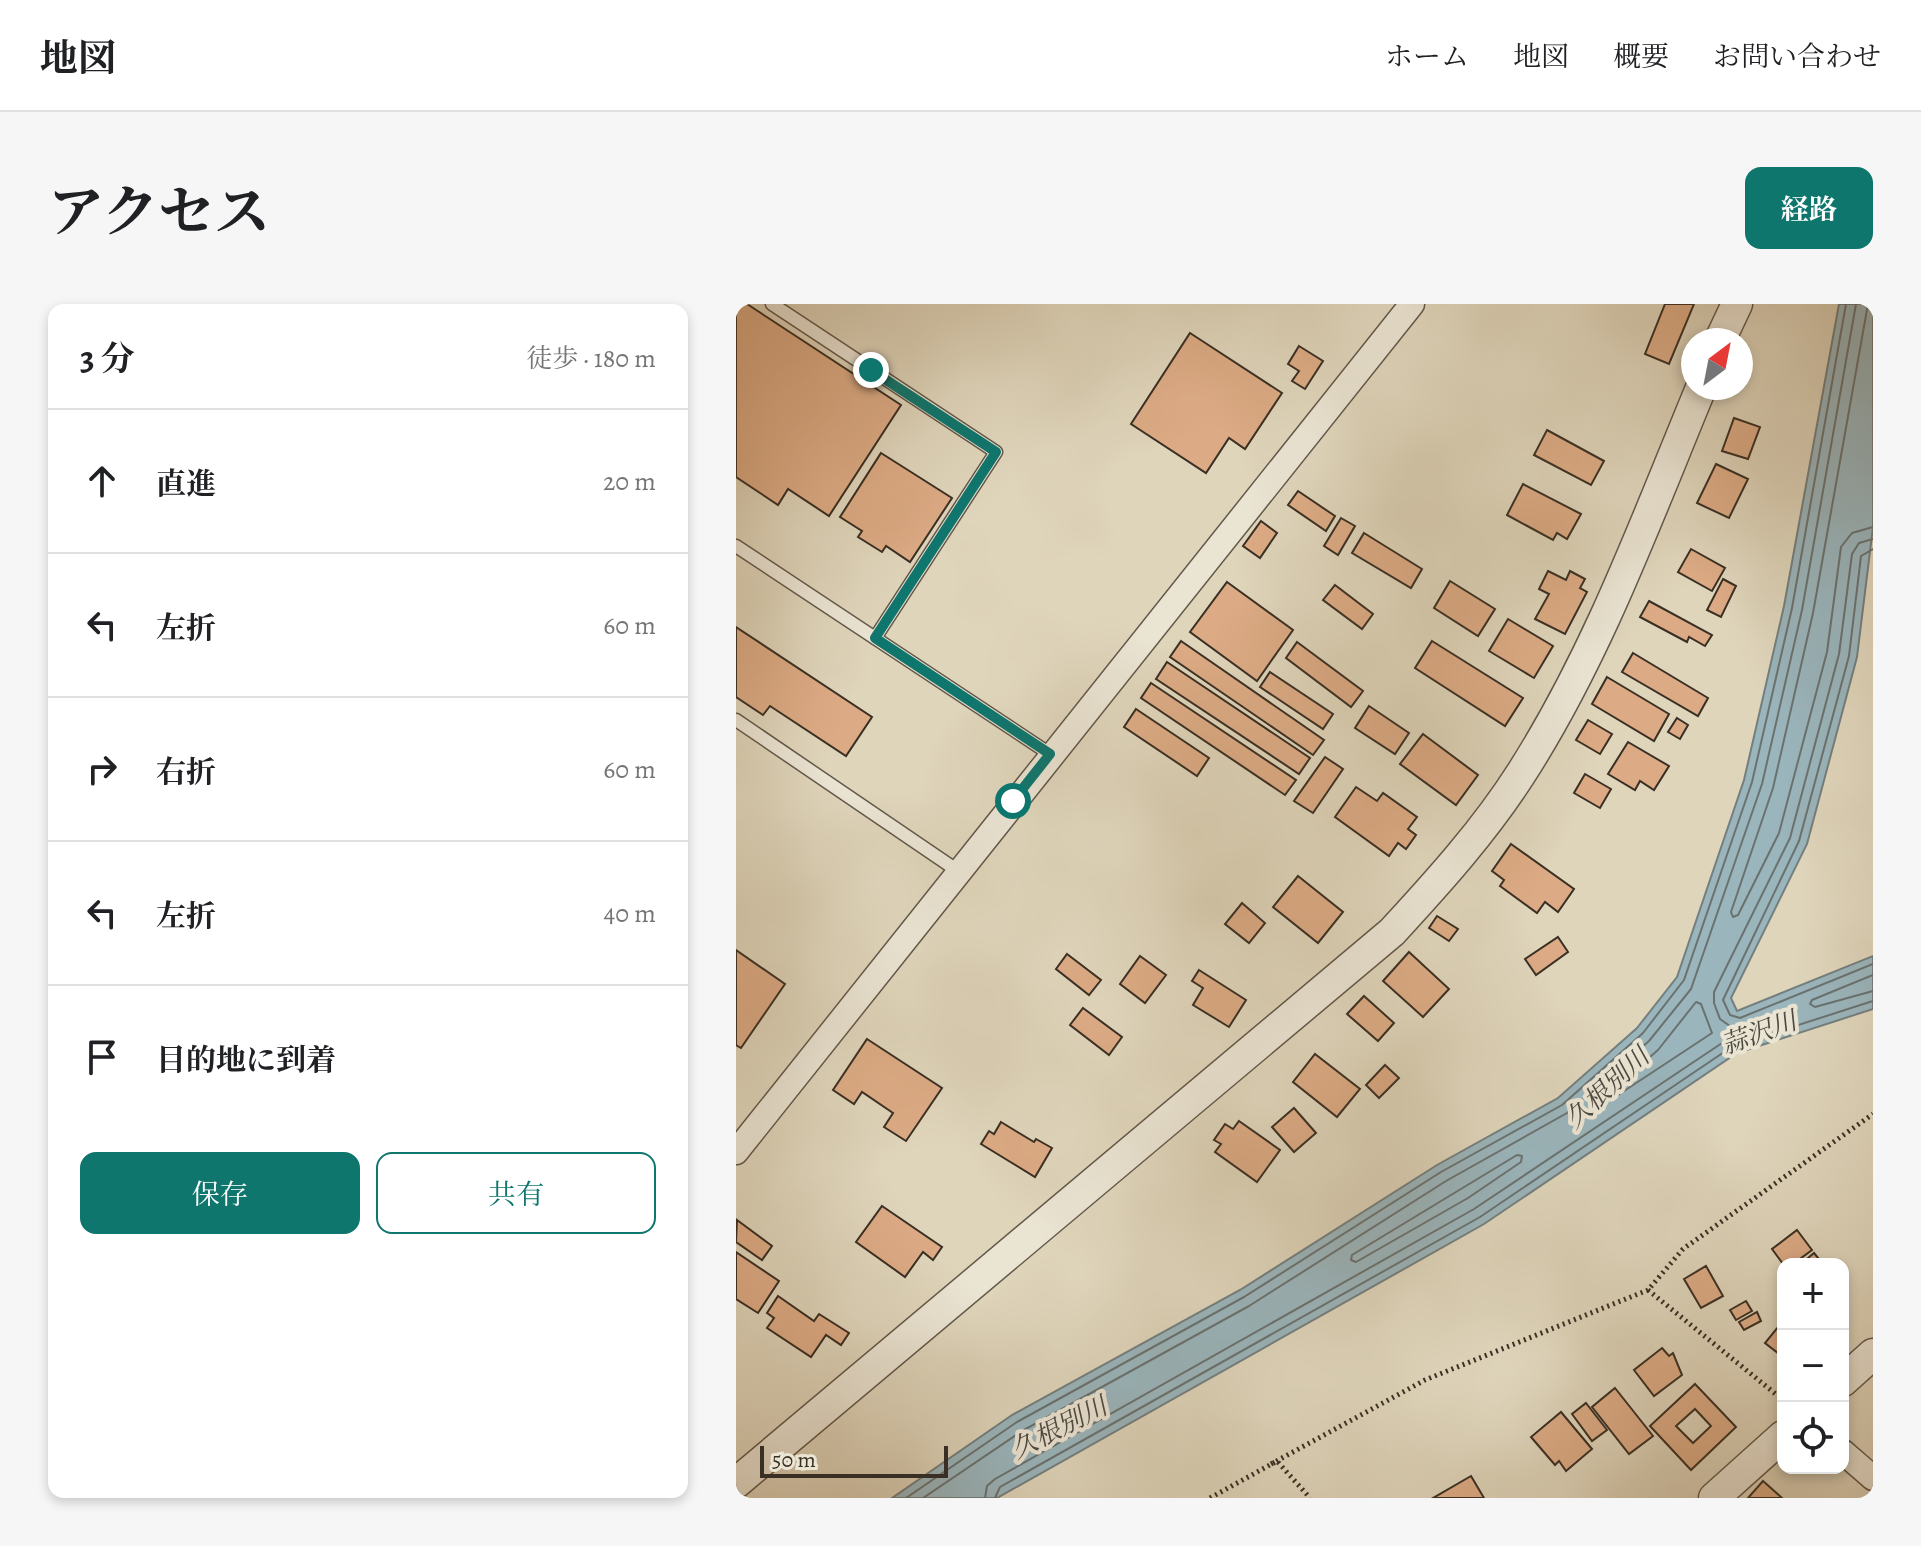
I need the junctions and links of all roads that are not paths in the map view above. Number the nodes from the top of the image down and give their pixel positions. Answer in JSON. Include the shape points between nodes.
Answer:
{"nodes":[{"id":1,"x":772,"y":304,"type":"edge"},
{"id":2,"x":1412,"y":304,"type":"edge"},
{"id":3,"x":1737,"y":304,"type":"edge"},
{"id":4,"x":1726,"y":328,"type":"edge"},
{"id":5,"x":1696,"y":400,"type":"edge"},
{"id":6,"x":736,"y":546,"type":"edge"},
{"id":7,"x":875,"y":638,"type":"junction"},
{"id":8,"x":736,"y":720,"type":"edge"},
{"id":9,"x":1050,"y":754,"type":"junction"},
{"id":10,"x":958,"y":871,"type":"junction"},
{"id":11,"x":736,"y":1152,"type":"edge"},
{"id":12,"x":1873,"y":1354,"type":"edge"},
{"id":13,"x":1849,"y":1376,"type":"edge"},
{"id":14,"x":1777,"y":1441,"type":"edge"},
{"id":15,"x":1849,"y":1457,"type":"edge"},
{"id":16,"x":1873,"y":1478,"type":"edge"},
{"id":17,"x":736,"y":1483,"type":"edge"},
{"id":18,"x":1714,"y":1498,"type":"edge"}],
"edges":[{"from":1,"to":7,"type":"lane","via":[[996,452]]},
{"from":2,"to":9,"type":"street"},
{"from":3,"to":4,"type":"street"},
{"from":5,"to":17,"type":"street","via":[[1587,658],[1521,773],[1453,864],[1392,932]]},
{"from":6,"to":7,"type":"lane"},
{"from":7,"to":9,"type":"lane"},
{"from":8,"to":10,"type":"lane"},
{"from":9,"to":10,"type":"street"},
{"from":10,"to":11,"type":"street"},
{"from":12,"to":13,"type":"street"},
{"from":14,"to":18,"type":"street"},
{"from":15,"to":16,"type":"street"}]}
